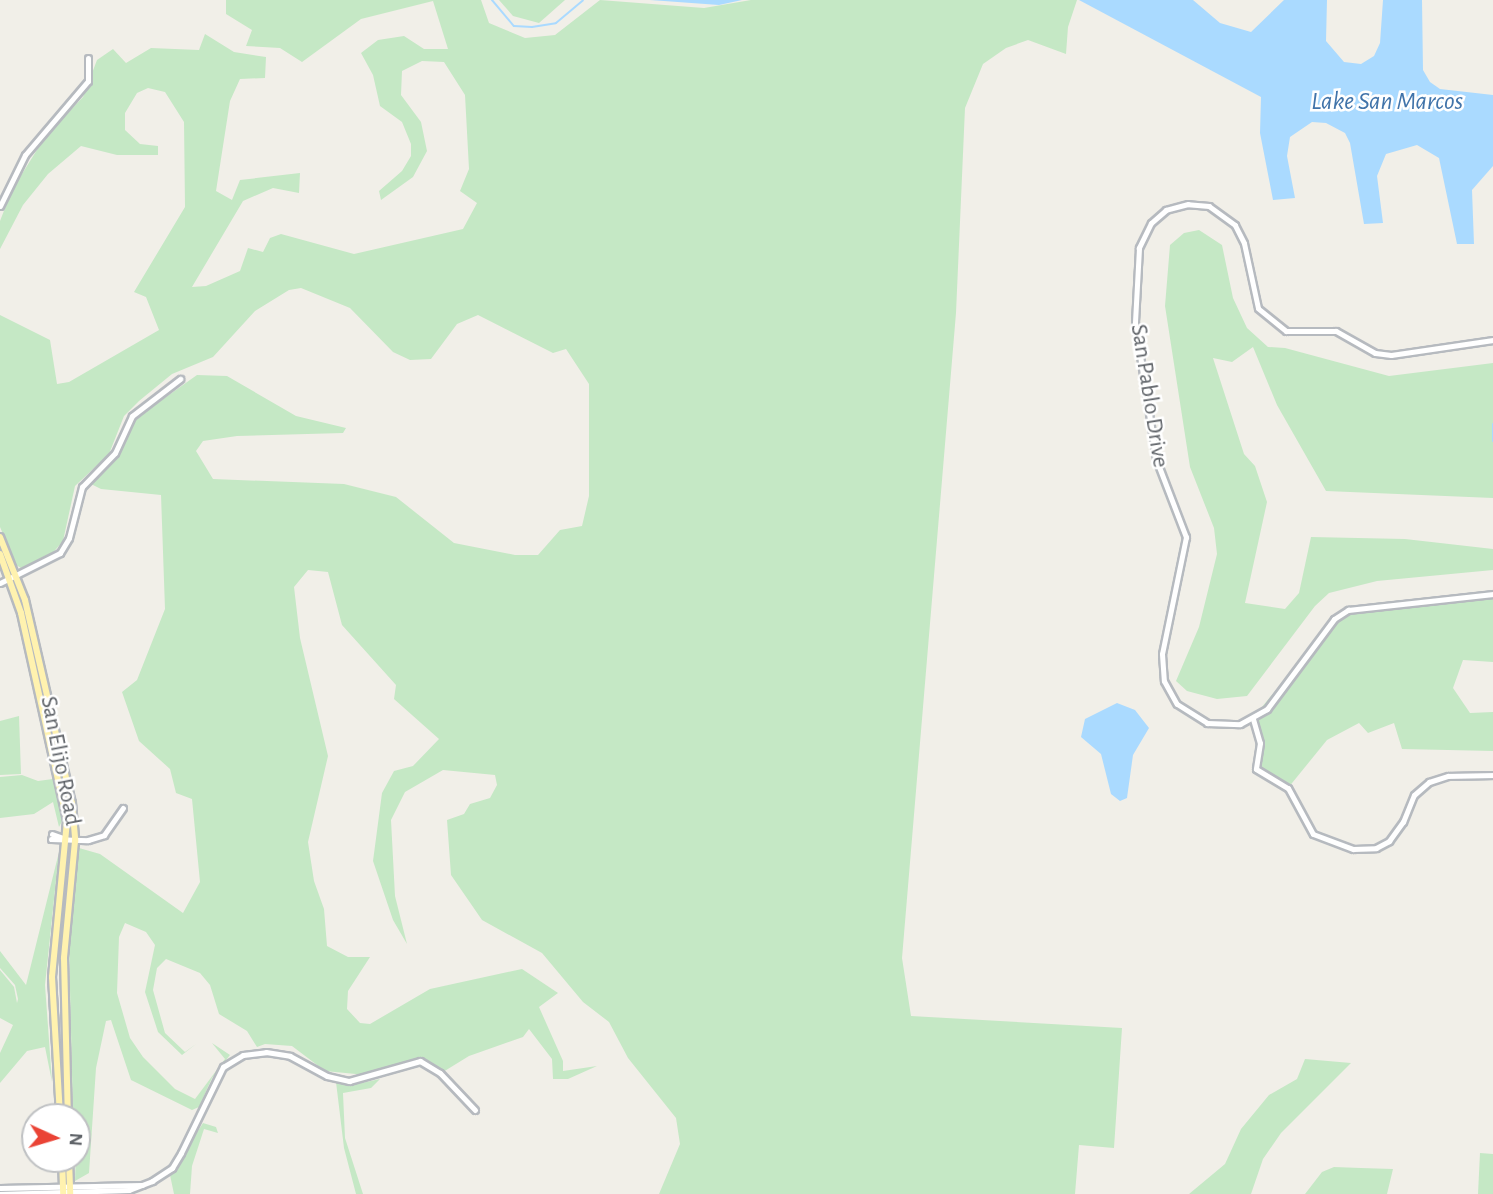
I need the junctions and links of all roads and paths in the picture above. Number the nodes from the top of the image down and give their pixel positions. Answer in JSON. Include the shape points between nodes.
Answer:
{"nodes":[{"id":1,"x":88,"y":58,"type":"dead end"},
{"id":2,"x":0,"y":206,"type":"edge"},
{"id":3,"x":1493,"y":340,"type":"edge"},
{"id":4,"x":180,"y":379,"type":"dead end"},
{"id":5,"x":0,"y":537,"type":"edge"},
{"id":6,"x":0,"y":554,"type":"edge"},
{"id":7,"x":14,"y":577,"type":"junction"},
{"id":8,"x":0,"y":583,"type":"edge"},
{"id":9,"x":1493,"y":594,"type":"edge"},
{"id":10,"x":1252,"y":719,"type":"junction"},
{"id":11,"x":1493,"y":775,"type":"edge"},
{"id":12,"x":123,"y":808,"type":"dead end"},
{"id":13,"x":51,"y":836,"type":"dead end"},
{"id":14,"x":66,"y":839,"type":"junction"},
{"id":15,"x":75,"y":841,"type":"junction"},
{"id":16,"x":59,"y":1103,"type":"edge"},
{"id":17,"x":68,"y":1103,"type":"edge"},
{"id":18,"x":475,"y":1110,"type":"dead end"},
{"id":19,"x":64,"y":1173,"type":"edge"},
{"id":20,"x":68,"y":1173,"type":"edge"},
{"id":21,"x":0,"y":1188,"type":"edge"},
{"id":22,"x":67,"y":1191,"type":"edge"},
{"id":23,"x":0,"y":1194,"type":"edge"}],
"edges":[{"from":1,"to":2,"type":"street","via":[[88,81],[25,155]]},
{"from":3,"to":10,"type":"street","name":"San Pablo Drive","via":[[1391,355],[1375,353],[1336,331],[1286,331],[1258,309],[1244,243],[1225,215],[1209,206],[1188,204],[1166,210],[1151,223],[1139,248],[1135,323],[1156,459],[1186,537],[1162,654],[1164,681],[1177,704],[1193,717],[1224,726]]},
{"from":4,"to":7,"type":"street","via":[[132,416],[115,453],[82,488],[60,553]]},
{"from":5,"to":7,"type":"main road","name":"San Elijo Road"},
{"from":6,"to":7,"type":"main road","name":"San Elijo Road"},
{"from":7,"to":8,"type":"street"},
{"from":7,"to":14,"type":"main road","name":"San Elijo Road","via":[[63,794]]},
{"from":7,"to":15,"type":"main road","name":"San Elijo Road","via":[[67,781]]},
{"from":9,"to":10,"type":"street","via":[[1360,607],[1342,613],[1274,702]]},
{"from":10,"to":11,"type":"street","via":[[1260,743],[1256,769],[1288,788],[1312,834],[1328,843],[1368,849],[1389,841],[1400,829],[1413,795],[1429,782],[1448,776]]},
{"from":12,"to":15,"type":"street","via":[[104,835]]},
{"from":13,"to":14,"type":"street"},
{"from":14,"to":15,"type":"street"},
{"from":14,"to":16,"type":"main road","name":"San Elijo Road","via":[[52,977]]},
{"from":15,"to":17,"type":"main road","name":"San Elijo Road","via":[[64,958]]},
{"from":18,"to":22,"type":"street","via":[[440,1073],[420,1061],[349,1081],[327,1076],[290,1056],[243,1055],[223,1067],[172,1168],[129,1190]]},
{"from":19,"to":22,"type":"main road"},
{"from":20,"to":22,"type":"main road"},
{"from":21,"to":22,"type":"street"},
{"from":22,"to":23,"type":"street"}]}
